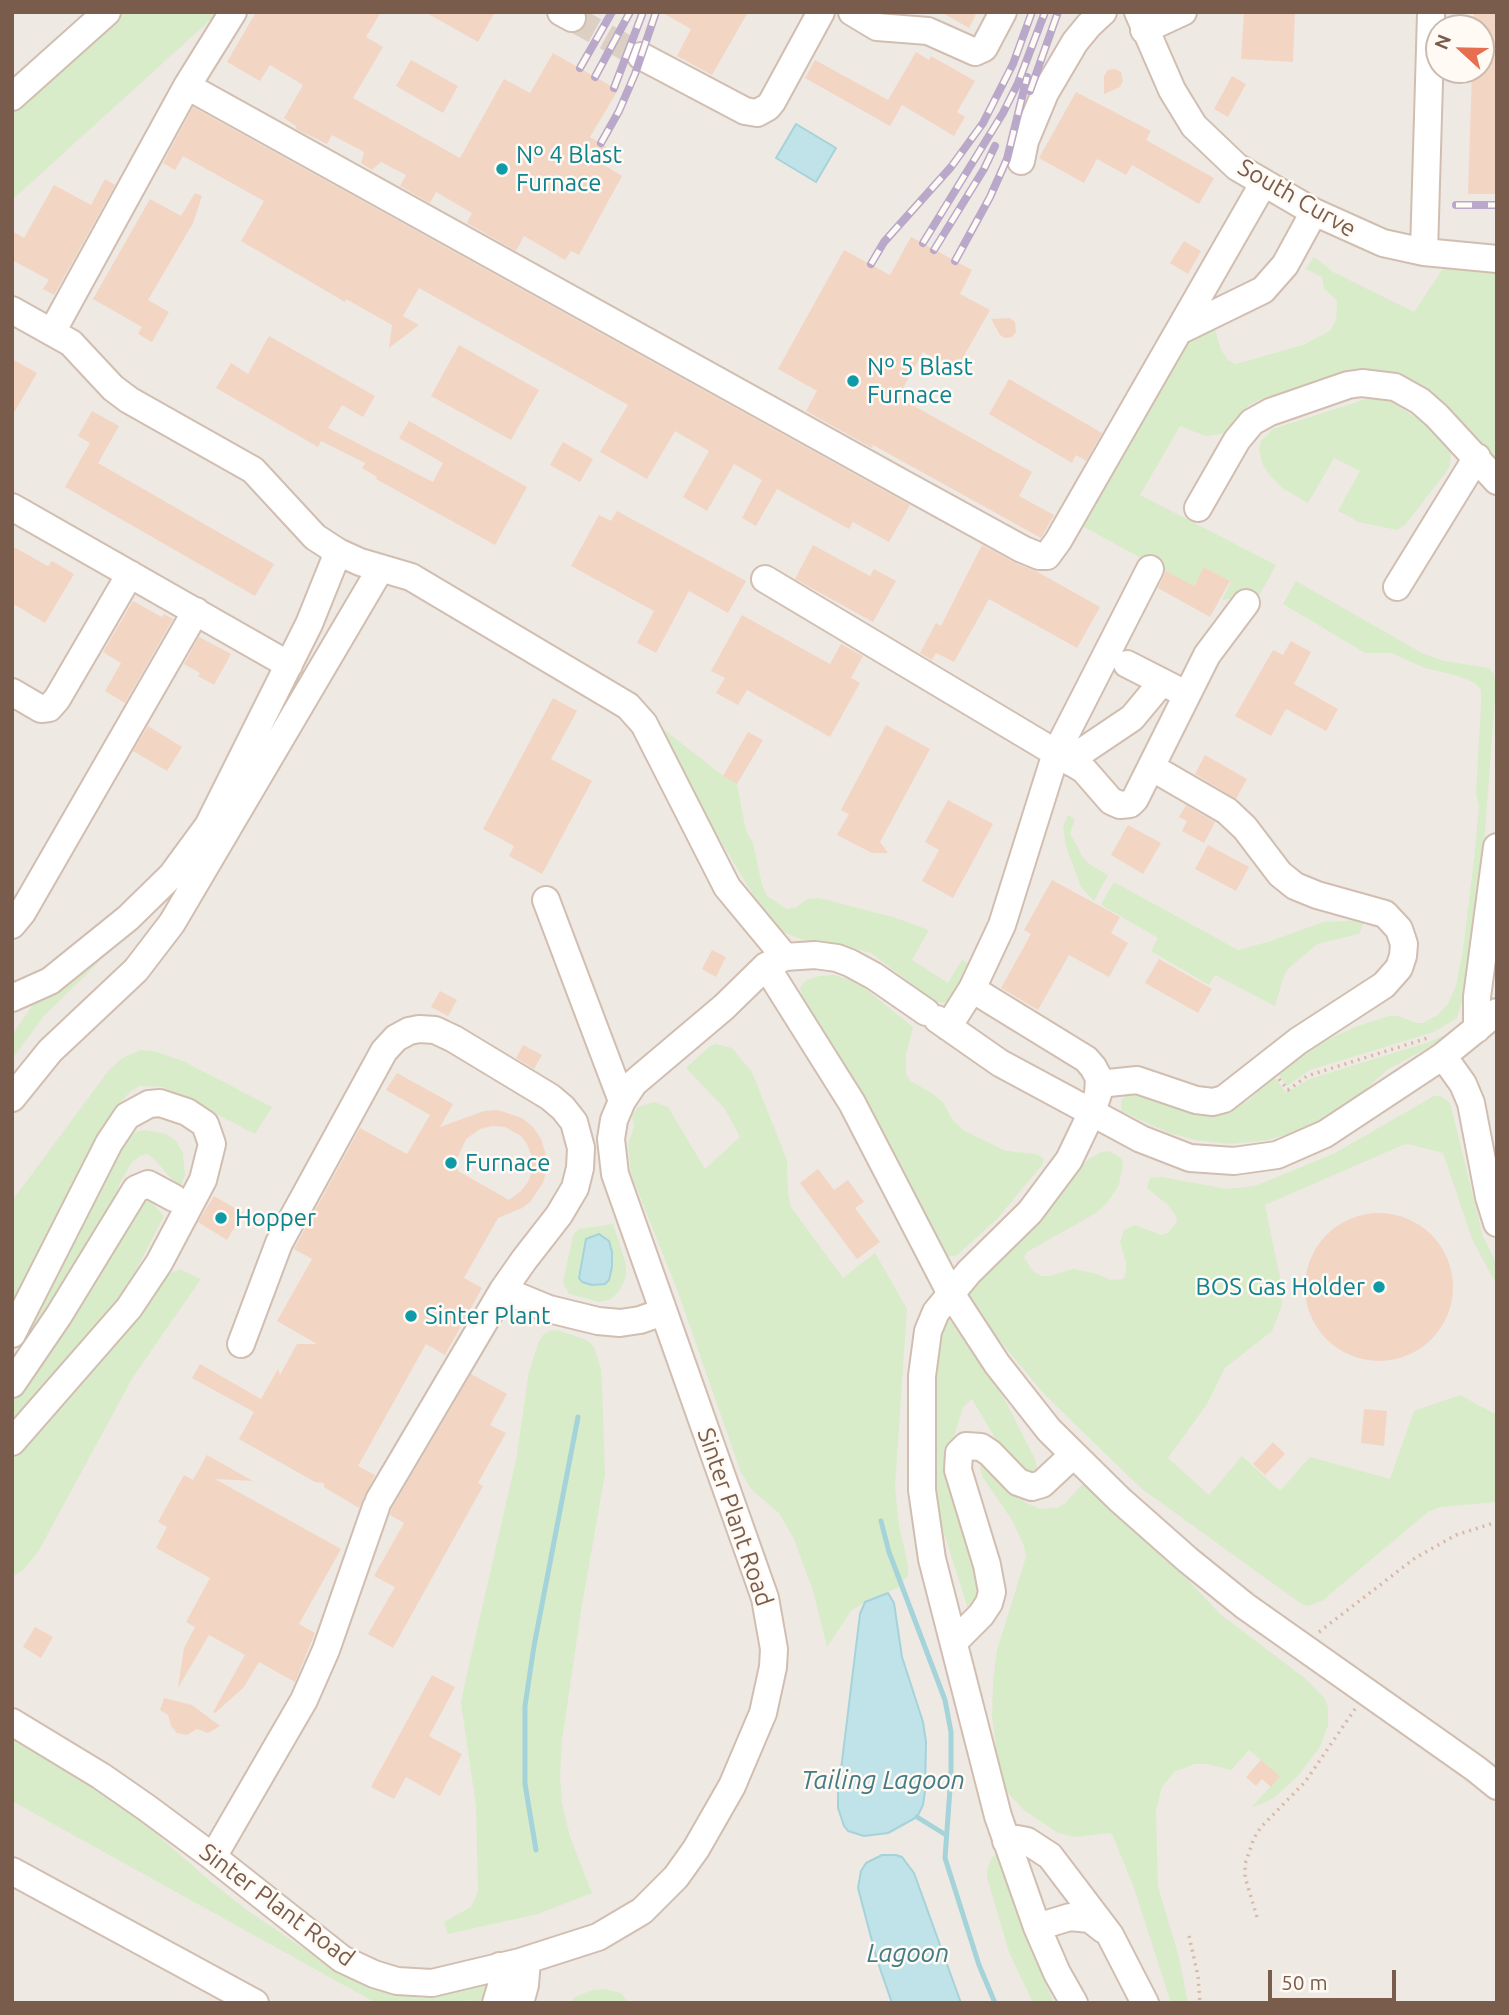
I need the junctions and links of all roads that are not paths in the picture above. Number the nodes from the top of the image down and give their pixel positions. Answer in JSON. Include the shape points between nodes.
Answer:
{"nodes":[{"id":1,"x":107,"y":12,"type":"edge"},
{"id":2,"x":233,"y":12,"type":"edge"},
{"id":3,"x":821,"y":12,"type":"edge"},
{"id":4,"x":852,"y":12,"type":"edge"},
{"id":5,"x":1003,"y":12,"type":"edge"},
{"id":6,"x":1103,"y":12,"type":"edge"},
{"id":7,"x":1183,"y":12,"type":"edge"},
{"id":8,"x":1141,"y":21,"type":"edge"},
{"id":9,"x":641,"y":56,"type":"tunnel mouth"},
{"id":10,"x":1429,"y":84,"type":"edge"},
{"id":11,"x":187,"y":86,"type":"junction"},
{"id":12,"x":12,"y":97,"type":"edge"},
{"id":13,"x":1021,"y":161,"type":"dead end"},
{"id":14,"x":1263,"y":184,"type":"junction"},
{"id":15,"x":1314,"y":212,"type":"junction"},
{"id":16,"x":1424,"y":252,"type":"junction"},
{"id":17,"x":1497,"y":259,"type":"edge"},
{"id":18,"x":14,"y":314,"type":"edge"},
{"id":19,"x":1181,"y":330,"type":"junction"},
{"id":20,"x":52,"y":332,"type":"junction"},
{"id":21,"x":1477,"y":457,"type":"junction"},
{"id":22,"x":1497,"y":481,"type":"edge"},
{"id":23,"x":12,"y":507,"type":"edge"},
{"id":24,"x":1198,"y":508,"type":"dead end"},
{"id":25,"x":338,"y":552,"type":"junction"},
{"id":26,"x":381,"y":568,"type":"junction"},
{"id":27,"x":1150,"y":569,"type":"dead end"},
{"id":28,"x":130,"y":574,"type":"junction"},
{"id":29,"x":765,"y":579,"type":"dead end"},
{"id":30,"x":1397,"y":587,"type":"dead end"},
{"id":31,"x":1246,"y":603,"type":"dead end"},
{"id":32,"x":196,"y":611,"type":"junction"},
{"id":33,"x":1127,"y":664,"type":"dead end"},
{"id":34,"x":289,"y":665,"type":"junction"},
{"id":35,"x":1162,"y":682,"type":"junction"},
{"id":36,"x":12,"y":692,"type":"edge"},
{"id":37,"x":1186,"y":695,"type":"junction"},
{"id":38,"x":1064,"y":758,"type":"junction"},
{"id":39,"x":1151,"y":767,"type":"junction"},
{"id":40,"x":1497,"y":847,"type":"edge"},
{"id":41,"x":546,"y":900,"type":"dead end"},
{"id":42,"x":12,"y":925,"type":"edge"},
{"id":43,"x":776,"y":961,"type":"junction"},
{"id":44,"x":972,"y":989,"type":"junction"},
{"id":45,"x":12,"y":998,"type":"edge"},
{"id":46,"x":937,"y":1019,"type":"junction"},
{"id":47,"x":1491,"y":1019,"type":"edge"},
{"id":48,"x":1438,"y":1046,"type":"junction"},
{"id":49,"x":1099,"y":1084,"type":"junction"},
{"id":50,"x":12,"y":1098,"type":"edge"},
{"id":51,"x":622,"y":1101,"type":"junction"},
{"id":52,"x":1092,"y":1112,"type":"junction"},
{"id":53,"x":1488,"y":1144,"type":"edge"},
{"id":54,"x":174,"y":1198,"type":"dead end"},
{"id":55,"x":1497,"y":1223,"type":"edge"},
{"id":56,"x":503,"y":1290,"type":"junction"},
{"id":57,"x":950,"y":1292,"type":"junction"},
{"id":58,"x":663,"y":1312,"type":"junction"},
{"id":59,"x":12,"y":1334,"type":"edge"},
{"id":60,"x":241,"y":1344,"type":"dead end"},
{"id":61,"x":12,"y":1384,"type":"edge"},
{"id":62,"x":12,"y":1442,"type":"edge"},
{"id":63,"x":1073,"y":1455,"type":"junction"},
{"id":64,"x":954,"y":1642,"type":"junction"},
{"id":65,"x":12,"y":1722,"type":"edge"},
{"id":66,"x":1497,"y":1786,"type":"edge"},
{"id":67,"x":1006,"y":1841,"type":"junction"},
{"id":68,"x":213,"y":1857,"type":"junction"},
{"id":69,"x":12,"y":1871,"type":"edge"},
{"id":70,"x":1037,"y":1927,"type":"junction"},
{"id":71,"x":1110,"y":1935,"type":"junction"},
{"id":72,"x":527,"y":1960,"type":"junction"},
{"id":73,"x":500,"y":1966,"type":"junction"},
{"id":74,"x":255,"y":2003,"type":"edge"},
{"id":75,"x":496,"y":2003,"type":"edge"},
{"id":76,"x":520,"y":2003,"type":"edge"},
{"id":77,"x":1074,"y":2003,"type":"edge"},
{"id":78,"x":1145,"y":2003,"type":"edge"}],
"edges":[{"from":1,"to":12,"type":"lane"},
{"from":2,"to":11,"type":"lane"},
{"from":3,"to":9,"type":"lane","via":[[772,102],[757,113]]},
{"from":4,"to":5,"type":"lane","via":[[877,27],[928,31],[975,52],[984,48]]},
{"from":6,"to":13,"type":"lane","via":[[1075,42],[1045,93]]},
{"from":7,"to":8,"type":"lane"},
{"from":8,"to":14,"type":"lane","name":"South Curve","via":[[1194,126],[1237,167]]},
{"from":10,"to":16,"type":"lane"},
{"from":11,"to":19,"type":"lane","via":[[1039,556],[1046,556],[1058,541]]},
{"from":11,"to":20,"type":"lane"},
{"from":14,"to":15,"type":"lane","name":"South Curve"},
{"from":14,"to":19,"type":"lane"},
{"from":15,"to":16,"type":"lane","name":"South Curve","via":[[1383,243]]},
{"from":15,"to":19,"type":"lane","via":[[1285,265],[1264,290]]},
{"from":16,"to":17,"type":"lane","name":"South Curve"},
{"from":18,"to":20,"type":"lane"},
{"from":20,"to":25,"type":"lane","via":[[78,349],[129,400],[253,470],[315,537]]},
{"from":21,"to":22,"type":"lane"},
{"from":21,"to":24,"type":"lane","via":[[1406,392],[1381,384],[1348,385],[1252,422]]},
{"from":21,"to":30,"type":"lane"},
{"from":23,"to":28,"type":"lane"},
{"from":25,"to":26,"type":"lane"},
{"from":25,"to":34,"type":"lane"},
{"from":26,"to":43,"type":"lane","via":[[434,589],[628,706],[643,724],[727,887]]},
{"from":26,"to":50,"type":"lane","via":[[172,923],[136,970],[50,1051]]},
{"from":27,"to":38,"type":"lane"},
{"from":28,"to":32,"type":"lane"},
{"from":28,"to":36,"type":"lane","via":[[49,708],[41,709]]},
{"from":29,"to":38,"type":"lane"},
{"from":31,"to":37,"type":"lane"},
{"from":32,"to":34,"type":"lane"},
{"from":32,"to":42,"type":"lane"},
{"from":33,"to":35,"type":"lane"},
{"from":34,"to":45,"type":"lane","via":[[208,826],[172,876],[50,981]]},
{"from":35,"to":37,"type":"lane"},
{"from":35,"to":38,"type":"lane","via":[[1132,718],[1080,753]]},
{"from":37,"to":39,"type":"lane"},
{"from":38,"to":39,"type":"lane","via":[[1120,805],[1135,799]]},
{"from":38,"to":44,"type":"lane","via":[[992,951]]},
{"from":39,"to":49,"type":"lane","via":[[1227,811],[1295,886],[1378,911],[1394,921],[1404,950],[1391,979],[1298,1041],[1236,1091],[1213,1102],[1137,1080]]},
{"from":40,"to":47,"type":"lane","via":[[1478,997]]},
{"from":41,"to":51,"type":"lane"},
{"from":43,"to":46,"type":"lane","via":[[815,955],[849,963]]},
{"from":43,"to":51,"type":"lane","name":"Sinter Plant Road","via":[[634,1083]]},
{"from":43,"to":57,"type":"lane"},
{"from":44,"to":46,"type":"lane"},
{"from":44,"to":49,"type":"lane","via":[[1086,1059],[1096,1070]]},
{"from":46,"to":52,"type":"lane","via":[[1000,1063]]},
{"from":47,"to":48,"type":"lane"},
{"from":48,"to":52,"type":"lane","via":[[1325,1133],[1277,1155],[1210,1161],[1190,1158],[1141,1139]]},
{"from":48,"to":53,"type":"lane","via":[[1468,1095]]},
{"from":49,"to":52,"type":"lane"},
{"from":51,"to":58,"type":"lane","name":"Sinter Plant Road","via":[[611,1139],[615,1174]]},
{"from":52,"to":57,"type":"lane","via":[[1047,1192]]},
{"from":53,"to":55,"type":"lane","via":[[1489,1197]]},
{"from":54,"to":61,"type":"lane","via":[[148,1184],[136,1189]]},
{"from":56,"to":58,"type":"lane","via":[[549,1309],[598,1321],[640,1320]]},
{"from":56,"to":60,"type":"lane","via":[[575,1188],[581,1159],[577,1129],[550,1097],[454,1039],[436,1030],[408,1031],[384,1051],[290,1223]]},
{"from":56,"to":68,"type":"lane","via":[[377,1504],[304,1700]]},
{"from":57,"to":63,"type":"lane","via":[[997,1364]]},
{"from":57,"to":64,"type":"lane","via":[[936,1312],[924,1353],[921,1462],[932,1559]]},
{"from":58,"to":72,"type":"lane","name":"Sinter Plant Road","via":[[765,1598],[774,1649],[768,1692],[757,1731],[732,1786],[676,1877],[642,1911],[620,1925]]},
{"from":59,"to":62,"type":"lane","via":[[127,1116],[160,1103],[205,1124],[212,1144],[205,1172],[159,1263],[112,1328]]},
{"from":63,"to":64,"type":"lane","via":[[1042,1484],[1032,1487],[1018,1482],[981,1447],[966,1446],[959,1453],[958,1470],[992,1592],[981,1615]]},
{"from":63,"to":66,"type":"lane","via":[[1188,1560]]},
{"from":64,"to":67,"type":"lane"},
{"from":65,"to":68,"type":"lane","name":"Sinter Plant Road","via":[[101,1776]]},
{"from":67,"to":70,"type":"lane"},
{"from":67,"to":71,"type":"lane","via":[[1027,1841],[1050,1856]]},
{"from":68,"to":73,"type":"lane","name":"Sinter Plant Road","via":[[320,1943],[374,1974],[432,1983]]},
{"from":69,"to":74,"type":"lane"},
{"from":70,"to":71,"type":"lane","via":[[1070,1917],[1086,1918]]},
{"from":70,"to":77,"type":"lane"},
{"from":71,"to":78,"type":"lane"},
{"from":72,"to":73,"type":"lane","name":"Sinter Plant Road"},
{"from":72,"to":76,"type":"lane"},
{"from":73,"to":75,"type":"lane","via":[[502,1983]]}]}
